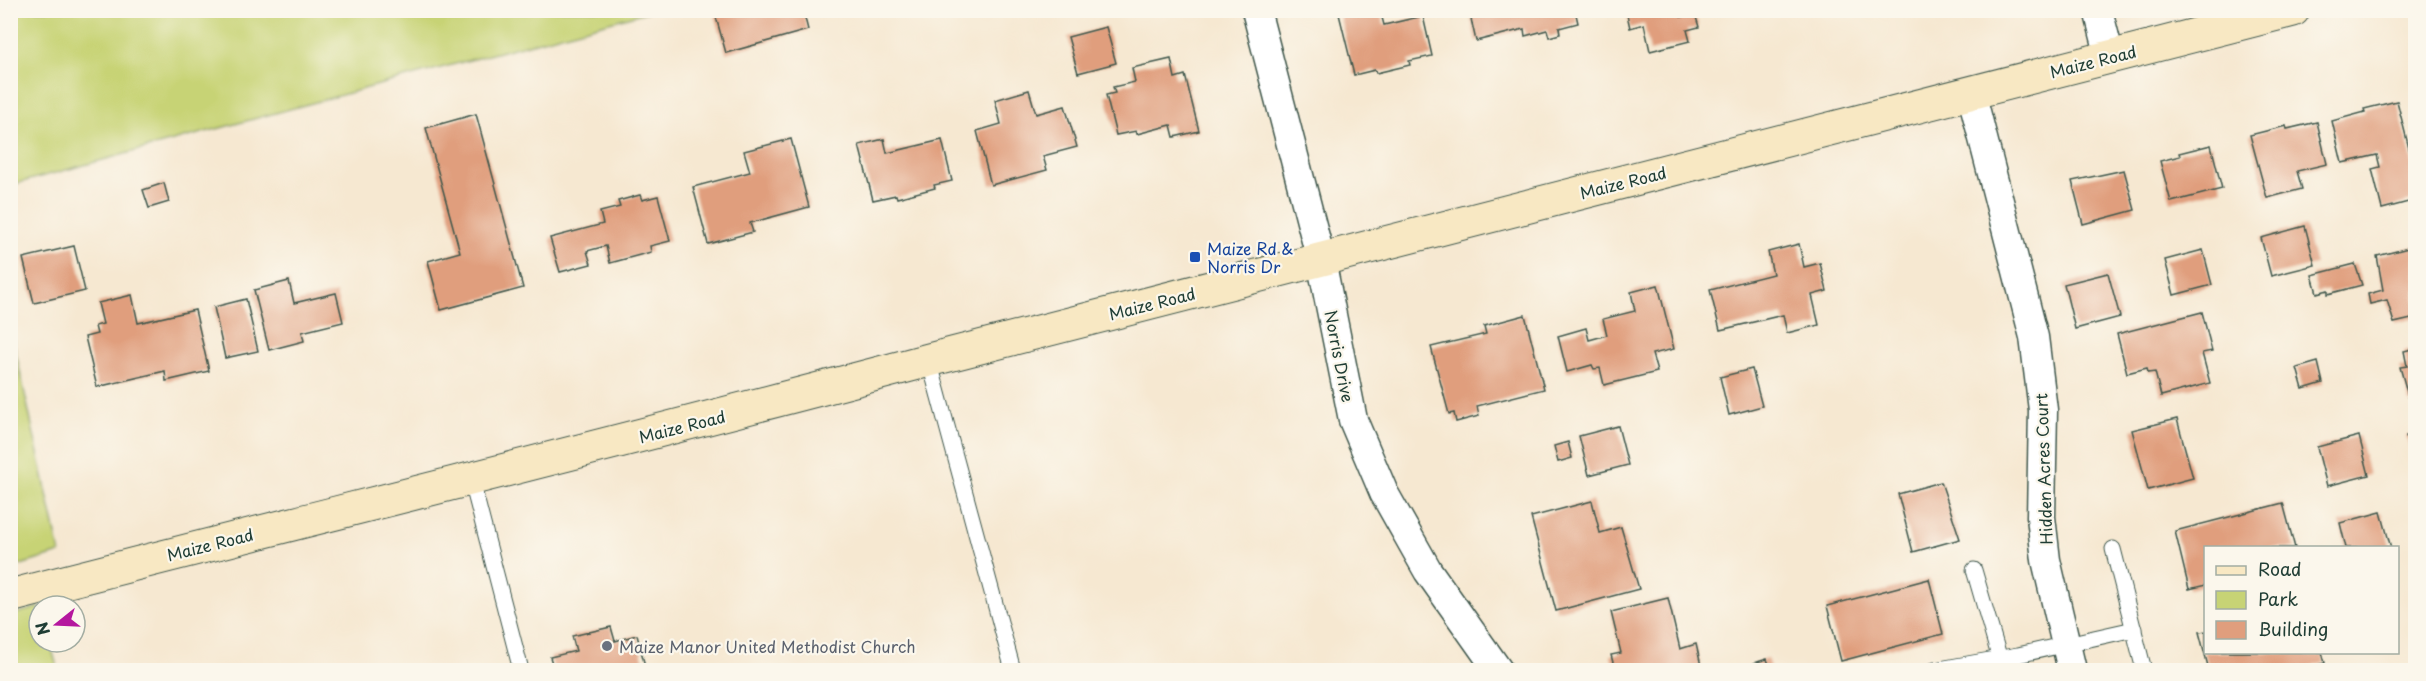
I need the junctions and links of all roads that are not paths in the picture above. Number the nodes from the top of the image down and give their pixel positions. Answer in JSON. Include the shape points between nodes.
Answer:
{"nodes":[{"id":1,"x":1256,"y":10,"type":"edge"},
{"id":2,"x":2098,"y":10,"type":"edge"},
{"id":3,"x":2294,"y":10,"type":"edge"},
{"id":4,"x":2110,"y":57,"type":"junction"},
{"id":5,"x":1971,"y":92,"type":"junction"},
{"id":6,"x":1321,"y":260,"type":"junction"},
{"id":7,"x":929,"y":360,"type":"junction"},
{"id":8,"x":471,"y":478,"type":"junction"},
{"id":9,"x":2113,"y":549,"type":"dead end"},
{"id":10,"x":1974,"y":570,"type":"dead end"},
{"id":11,"x":10,"y":596,"type":"edge"},
{"id":12,"x":2134,"y":629,"type":"junction"},
{"id":13,"x":2068,"y":658,"type":"edge"},
{"id":14,"x":2002,"y":664,"type":"edge"},
{"id":15,"x":521,"y":670,"type":"edge"},
{"id":16,"x":1013,"y":670,"type":"edge"},
{"id":17,"x":1498,"y":670,"type":"edge"},
{"id":18,"x":1934,"y":670,"type":"edge"},
{"id":19,"x":2144,"y":670,"type":"edge"}],
"edges":[{"from":1,"to":6,"type":"street","name":"Norris Drive"},
{"from":2,"to":4,"type":"street"},
{"from":3,"to":4,"type":"street","name":"Maize Road"},
{"from":4,"to":5,"type":"street","name":"Maize Road"},
{"from":5,"to":6,"type":"street","name":"Maize Road"},
{"from":5,"to":13,"type":"street","name":"Hidden Acres Court","via":[[2034,337],[2043,410],[2042,517],[2046,560]]},
{"from":6,"to":7,"type":"street","name":"Maize Road"},
{"from":6,"to":17,"type":"street","name":"Norris Drive","via":[[1353,420],[1384,493],[1428,571]]},
{"from":7,"to":8,"type":"street","name":"Maize Road"},
{"from":7,"to":16,"type":"lane"},
{"from":8,"to":11,"type":"street","name":"Maize Road"},
{"from":8,"to":15,"type":"lane"},
{"from":9,"to":12,"type":"lane"},
{"from":10,"to":14,"type":"lane"},
{"from":12,"to":13,"type":"lane"},
{"from":12,"to":19,"type":"lane"},
{"from":13,"to":14,"type":"lane"},
{"from":14,"to":18,"type":"lane"}]}
